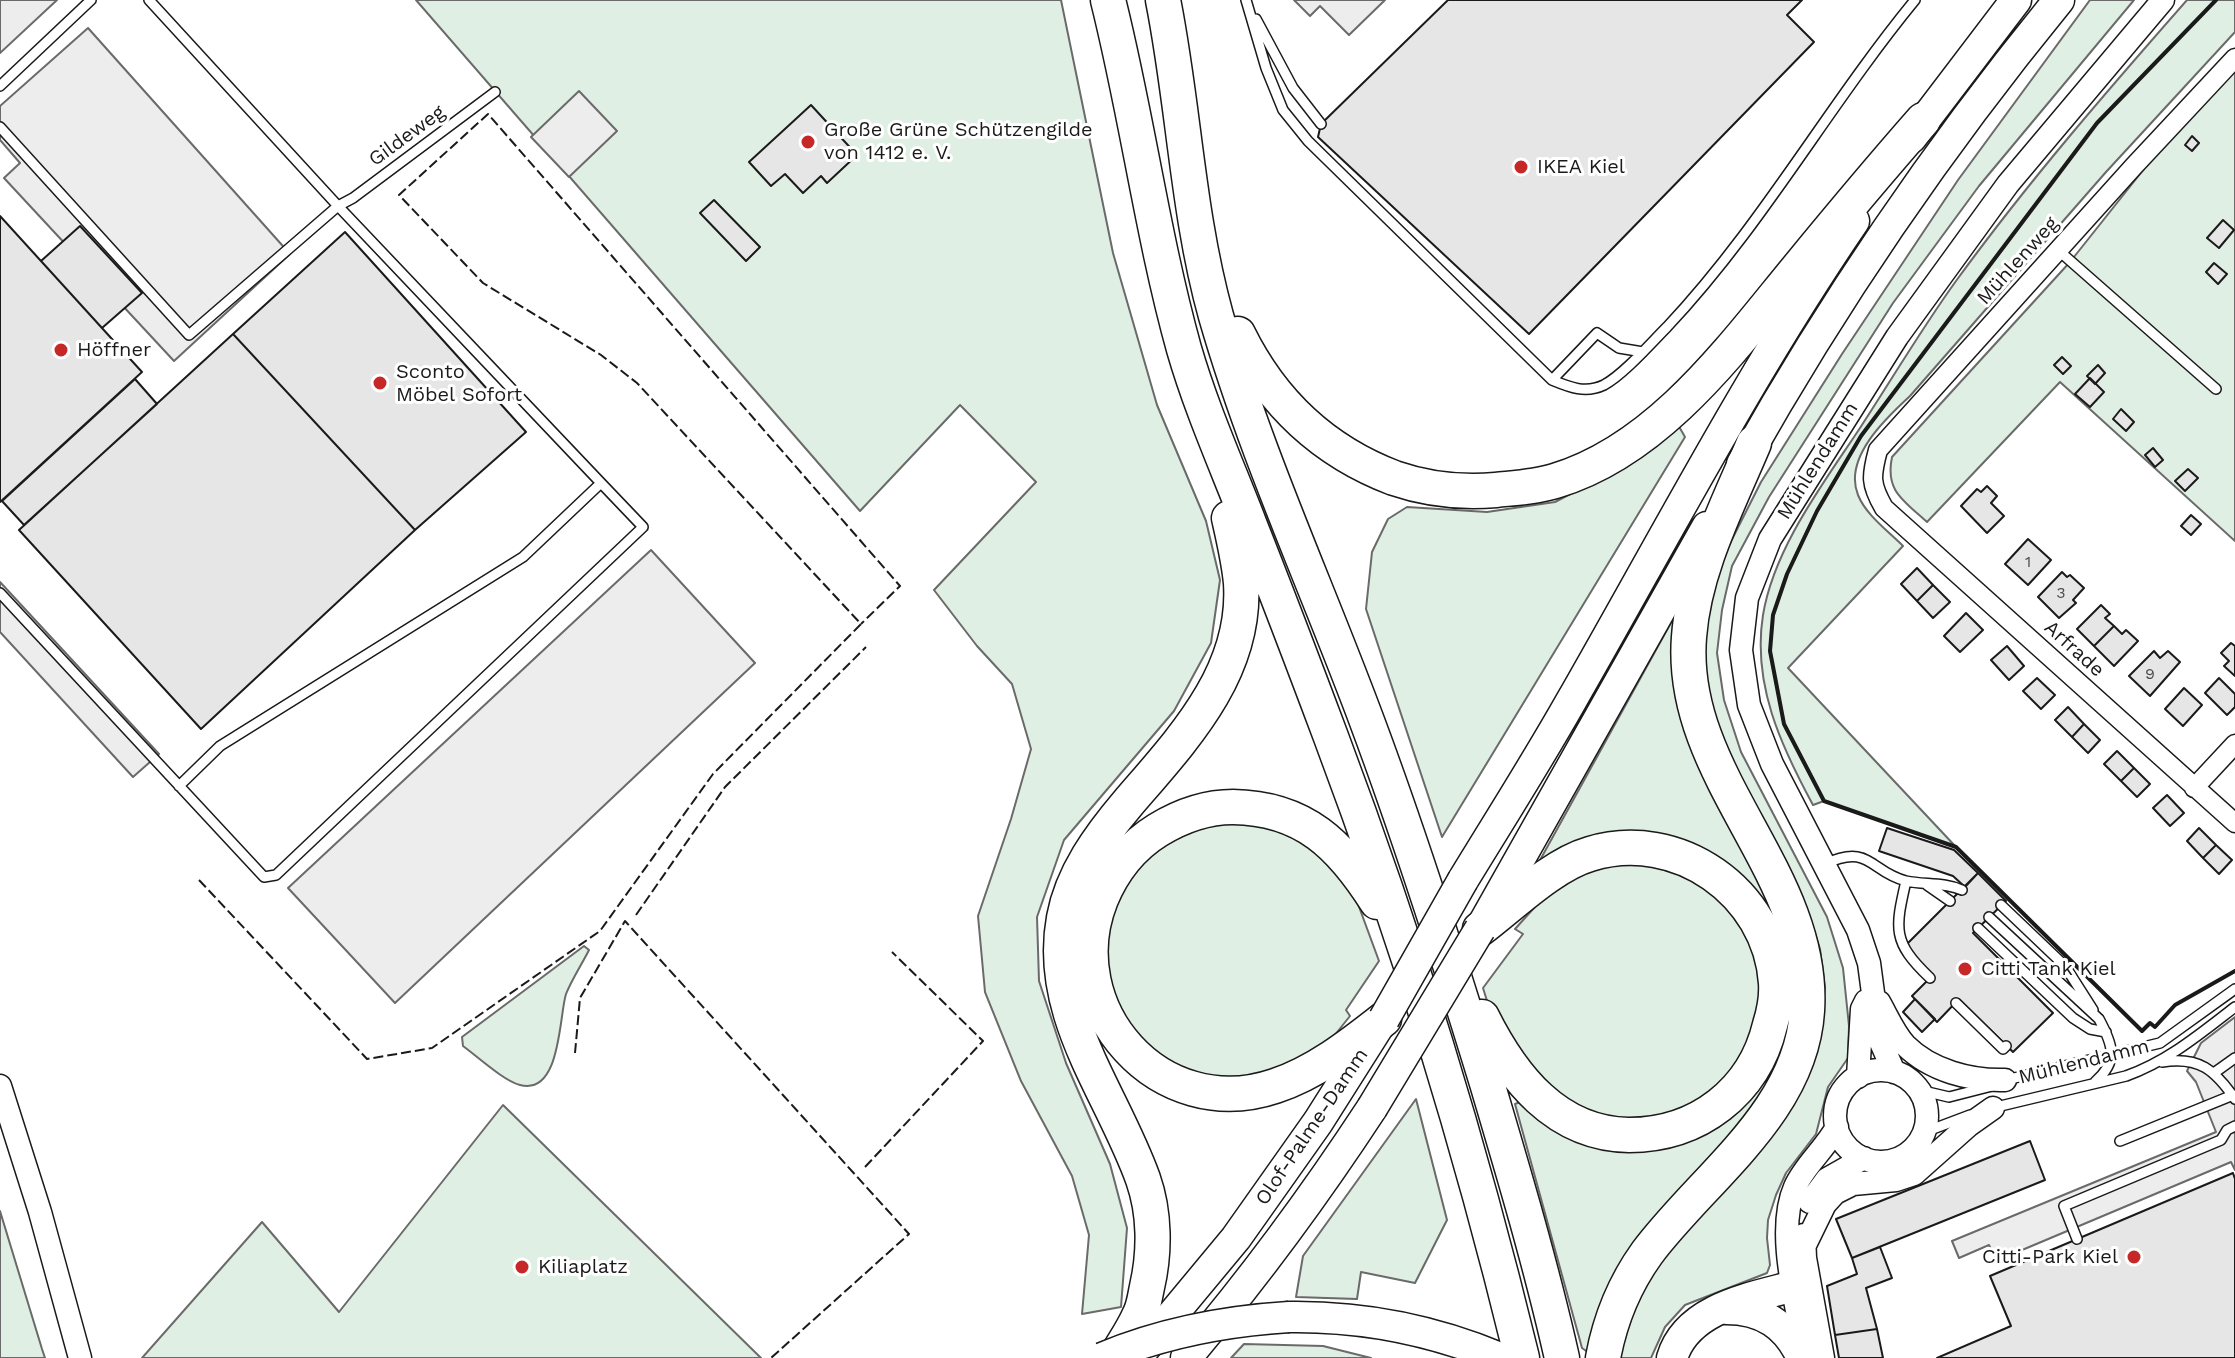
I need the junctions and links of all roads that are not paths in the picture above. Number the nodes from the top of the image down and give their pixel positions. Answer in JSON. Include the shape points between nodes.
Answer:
{"nodes":[{"id":1,"x":91,"y":0,"type":"edge"},
{"id":2,"x":149,"y":0,"type":"edge"},
{"id":3,"x":1108,"y":0,"type":"edge"},
{"id":4,"x":1163,"y":0,"type":"edge"},
{"id":5,"x":1915,"y":0,"type":"edge"},
{"id":6,"x":2016,"y":0,"type":"edge"},
{"id":7,"x":2059,"y":0,"type":"edge"},
{"id":8,"x":2163,"y":0,"type":"edge"},
{"id":9,"x":1247,"y":1,"type":"edge"},
{"id":10,"x":2235,"y":58,"type":"edge"},
{"id":11,"x":0,"y":86,"type":"edge"},
{"id":12,"x":495,"y":92,"type":"dead end"},
{"id":13,"x":1923,"y":120,"type":"junction"},
{"id":14,"x":1321,"y":124,"type":"dead end"},
{"id":15,"x":0,"y":127,"type":"edge"},
{"id":16,"x":338,"y":206,"type":"junction"},
{"id":17,"x":2058,"y":250,"type":"junction"},
{"id":18,"x":1201,"y":261,"type":"junction"},
{"id":19,"x":1643,"y":352,"type":"junction"},
{"id":20,"x":1552,"y":380,"type":"junction"},
{"id":21,"x":2216,"y":389,"type":"dead end"},
{"id":22,"x":1205,"y":412,"type":"junction"},
{"id":23,"x":1754,"y":443,"type":"junction"},
{"id":24,"x":601,"y":483,"type":"junction"},
{"id":25,"x":1884,"y":508,"type":"joint"},
{"id":26,"x":0,"y":593,"type":"edge"},
{"id":27,"x":2235,"y":744,"type":"edge"},
{"id":28,"x":179,"y":786,"type":"junction"},
{"id":29,"x":2194,"y":788,"type":"junction"},
{"id":30,"x":2235,"y":823,"type":"edge"},
{"id":31,"x":1825,"y":864,"type":"junction"},
{"id":32,"x":1906,"y":881,"type":"junction"},
{"id":33,"x":1924,"y":883,"type":"junction"},
{"id":34,"x":1962,"y":890,"type":"dead end"},
{"id":35,"x":1950,"y":901,"type":"dead end"},
{"id":36,"x":2001,"y":905,"type":"dead end"},
{"id":37,"x":1989,"y":917,"type":"dead end"},
{"id":38,"x":1480,"y":929,"type":"junction"},
{"id":39,"x":1441,"y":930,"type":"junction"},
{"id":40,"x":1981,"y":933,"type":"dead end"},
{"id":41,"x":1405,"y":946,"type":"junction"},
{"id":42,"x":1926,"y":973,"type":"dead end"},
{"id":43,"x":2235,"y":989,"type":"edge"},
{"id":44,"x":1873,"y":990,"type":"junction"},
{"id":45,"x":1962,"y":1007,"type":"dead end"},
{"id":46,"x":2235,"y":1007,"type":"edge"},
{"id":47,"x":1384,"y":1019,"type":"joint"},
{"id":48,"x":2099,"y":1019,"type":"junction"},
{"id":49,"x":2106,"y":1032,"type":"junction"},
{"id":50,"x":2006,"y":1046,"type":"dead end"},
{"id":51,"x":1355,"y":1052,"type":"junction"},
{"id":52,"x":2112,"y":1056,"type":"junction"},
{"id":53,"x":2235,"y":1058,"type":"edge"},
{"id":54,"x":2159,"y":1063,"type":"junction"},
{"id":55,"x":1894,"y":1072,"type":"junction"},
{"id":56,"x":2214,"y":1073,"type":"junction"},
{"id":57,"x":1858,"y":1077,"type":"junction"},
{"id":58,"x":2005,"y":1080,"type":"junction"},
{"id":59,"x":2092,"y":1084,"type":"junction"},
{"id":60,"x":0,"y":1086,"type":"edge"},
{"id":61,"x":1919,"y":1090,"type":"junction"},
{"id":62,"x":2234,"y":1098,"type":"edge"},
{"id":63,"x":1993,"y":1108,"type":"junction"},
{"id":64,"x":2235,"y":1126,"type":"edge"},
{"id":65,"x":1837,"y":1127,"type":"junction"},
{"id":66,"x":1925,"y":1132,"type":"junction"},
{"id":67,"x":2120,"y":1141,"type":"dead end"},
{"id":68,"x":1864,"y":1158,"type":"junction"},
{"id":69,"x":2077,"y":1239,"type":"dead end"},
{"id":70,"x":1804,"y":1247,"type":"junction"},
{"id":71,"x":1802,"y":1282,"type":"junction"},
{"id":72,"x":1720,"y":1310,"type":"junction"},
{"id":73,"x":80,"y":1358,"type":"edge"},
{"id":74,"x":1102,"y":1358,"type":"edge"},
{"id":75,"x":1115,"y":1358,"type":"edge"},
{"id":76,"x":1137,"y":1358,"type":"edge"},
{"id":77,"x":1186,"y":1358,"type":"edge"},
{"id":78,"x":1500,"y":1358,"type":"edge"},
{"id":79,"x":1522,"y":1358,"type":"edge"},
{"id":80,"x":1562,"y":1358,"type":"edge"},
{"id":81,"x":1603,"y":1358,"type":"edge"},
{"id":82,"x":1672,"y":1358,"type":"edge"},
{"id":83,"x":1804,"y":1358,"type":"edge"},
{"id":84,"x":1823,"y":1358,"type":"edge"}],
"edges":[{"from":1,"to":11,"type":"lane"},
{"from":2,"to":16,"type":"lane"},
{"from":3,"to":22,"type":"highway","via":[[1158,242]]},
{"from":4,"to":18,"type":"highway"},
{"from":5,"to":19,"type":"lane","via":[[1746,235]]},
{"from":6,"to":13,"type":"highway"},
{"from":7,"to":23,"type":"highway","name":"Olof-Palme-Damm","via":[[1908,201]]},
{"from":8,"to":31,"type":"street","name":"Mühlendamm","via":[[1950,261],[1837,429],[1757,568],[1747,598],[1741,650],[1749,705],[1772,764]]},
{"from":9,"to":14,"type":"lane","via":[[1293,88]]},
{"from":9,"to":20,"type":"lane","via":[[1266,68],[1283,110],[1299,131]]},
{"from":10,"to":17,"type":"street","name":"Mühlenweg"},
{"from":12,"to":16,"type":"lane","name":"Gildeweg"},
{"from":13,"to":18,"type":"highway","via":[[1741,336],[1668,414],[1608,458],[1552,482],[1454,490],[1405,482],[1347,456],[1314,433],[1269,387]]},
{"from":13,"to":47,"type":"highway","bridge":true,"via":[[1743,396]]},
{"from":15,"to":16,"type":"lane","name":"Gildeweg","via":[[189,335]]},
{"from":16,"to":24,"type":"lane"},
{"from":17,"to":21,"type":"lane"},
{"from":17,"to":25,"type":"street","name":"Mühlenweg","via":[[1878,450],[1872,488]]},
{"from":18,"to":39,"type":"highway","via":[[1255,432],[1370,728]]},
{"from":19,"to":20,"type":"lane","via":[[1603,385],[1578,391]]},
{"from":19,"to":20,"type":"lane","via":[[1619,348],[1597,333]]},
{"from":22,"to":41,"type":"highway"},
{"from":22,"to":75,"type":"highway","via":[[1239,560],[1241,611],[1232,656],[1192,726],[1104,830],[1074,883],[1060,950],[1061,977],[1081,1044],[1143,1180],[1151,1218],[1153,1262],[1141,1314]]},
{"from":23,"to":38,"type":"highway","name":"Olof-Palme-Damm"},
{"from":23,"to":81,"type":"highway","via":[[1703,571],[1689,637],[1689,676],[1707,747],[1778,883],[1797,931],[1808,985],[1803,1038],[1766,1115],[1666,1229],[1631,1278]]},
{"from":24,"to":28,"type":"lane","via":[[523,557],[220,746]]},
{"from":24,"to":28,"type":"lane","via":[[643,527],[276,875],[264,877]]},
{"from":25,"to":29,"type":"street","name":"Arfrade"},
{"from":26,"to":28,"type":"lane"},
{"from":27,"to":29,"type":"street"},
{"from":29,"to":30,"type":"street","name":"Arfrade"},
{"from":31,"to":32,"type":"lane","via":[[1857,856]]},
{"from":31,"to":44,"type":"street","name":"Mühlendamm","via":[[1863,941]]},
{"from":32,"to":33,"type":"lane"},
{"from":32,"to":42,"type":"lane","via":[[1899,934],[1903,950]]},
{"from":33,"to":34,"type":"lane"},
{"from":33,"to":35,"type":"lane"},
{"from":36,"to":48,"type":"lane","via":[[2065,966]]},
{"from":37,"to":48,"type":"lane"},
{"from":38,"to":39,"type":"highway","via":[[1563,866],[1588,854],[1637,848],[1688,858],[1726,883],[1763,930],[1776,985],[1761,1056],[1724,1103],[1683,1126],[1617,1135],[1578,1125],[1555,1113],[1509,1066]]},
{"from":38,"to":77,"type":"highway","name":"Olof-Palme-Damm","bridge":true,"via":[[1372,1108],[1292,1226]]},
{"from":39,"to":80,"type":"highway"},
{"from":40,"to":49,"type":"lane","via":[[2049,1002],[2090,1029]]},
{"from":41,"to":51,"type":"highway","via":[[1340,850],[1297,819],[1273,811],[1224,807],[1177,819],[1136,845],[1107,885],[1091,936],[1094,984],[1113,1031],[1160,1075],[1196,1090],[1257,1091]]},
{"from":41,"to":79,"type":"highway","via":[[1468,1152]]},
{"from":43,"to":52,"type":"lane","name":"Mühlendamm","via":[[2160,1043]]},
{"from":44,"to":55,"type":"street","name":"Mühlendamm","via":[[1879,1038]]},
{"from":44,"to":57,"type":"street","name":"Mühlendamm","via":[[1862,1009]]},
{"from":44,"to":58,"type":"street","via":[[1899,1037],[1917,1055],[1963,1076]]},
{"from":45,"to":50,"type":"lane","via":[[2003,1049]]},
{"from":46,"to":54,"type":"lane","name":"Mühlendamm"},
{"from":47,"to":51,"type":"highway"},
{"from":48,"to":49,"type":"lane"},
{"from":49,"to":52,"type":"lane"},
{"from":51,"to":76,"type":"highway","name":"Olof-Palme-Damm","via":[[1236,1238]]},
{"from":52,"to":58,"type":"lane","name":"Mühlendamm"},
{"from":52,"to":59,"type":"lane"},
{"from":53,"to":56,"type":"lane"},
{"from":54,"to":56,"type":"lane","via":[[2188,1060]]},
{"from":54,"to":59,"type":"lane","name":"Mühlendamm"},
{"from":55,"to":57,"type":"street"},
{"from":55,"to":61,"type":"street","name":"Mühlendamm"},
{"from":56,"to":62,"type":"lane"},
{"from":57,"to":65,"type":"street","name":"Mühlendamm","via":[[1838,1102]]},
{"from":58,"to":61,"type":"lane","name":"Mühlendamm","via":[[1956,1097]]},
{"from":59,"to":63,"type":"lane","name":"Mühlendamm"},
{"from":60,"to":73,"type":"street"},
{"from":61,"to":66,"type":"street","via":[[1927,1114]]},
{"from":62,"to":67,"type":"lane"},
{"from":63,"to":66,"type":"lane","name":"Mühlendamm"},
{"from":63,"to":70,"type":"street","via":[[1914,1174],[1853,1184],[1835,1193]]},
{"from":64,"to":69,"type":"lane","via":[[2221,1140],[2064,1206]]},
{"from":65,"to":68,"type":"street","via":[[1846,1146]]},
{"from":65,"to":71,"type":"street","name":"Mühlendamm","via":[[1792,1196],[1787,1230]]},
{"from":66,"to":68,"type":"street","name":"Mühlendamm","via":[[1900,1158]]},
{"from":68,"to":70,"type":"street","name":"Mühlendamm","via":[[1827,1179],[1814,1194]]},
{"from":70,"to":71,"type":"street","name":"Mühlendamm"},
{"from":71,"to":72,"type":"highway"},
{"from":71,"to":83,"type":"street","name":"Mühlendamm"},
{"from":71,"to":84,"type":"street","name":"Mühlendamm"},
{"from":72,"to":82,"type":"highway","via":[[1687,1331]]},
{"from":72,"to":83,"type":"highway","via":[[1765,1315],[1789,1334]]},
{"from":74,"to":78,"type":"highway","bridge":true,"via":[[1202,1327],[1318,1317],[1429,1333]]}]}
